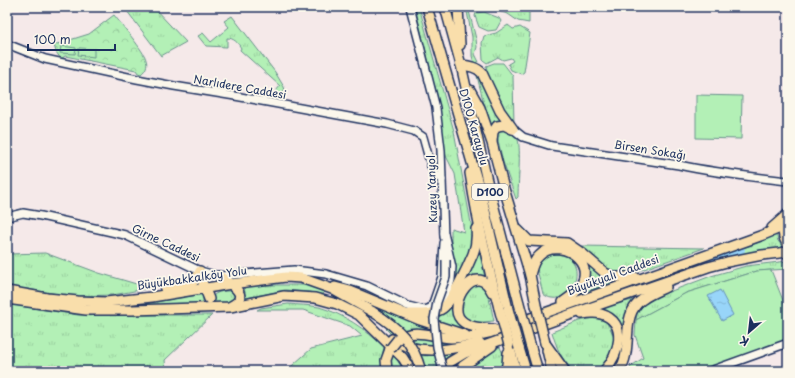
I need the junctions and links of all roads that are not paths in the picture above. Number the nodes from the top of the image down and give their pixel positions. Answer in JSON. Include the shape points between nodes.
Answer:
{"nodes":[{"id":1,"x":410,"y":7,"type":"edge"},
{"id":2,"x":428,"y":7,"type":"edge"},
{"id":3,"x":445,"y":7,"type":"edge"},
{"id":4,"x":458,"y":7,"type":"edge"},
{"id":5,"x":7,"y":44,"type":"edge"},
{"id":6,"x":461,"y":65,"type":"junction"},
{"id":7,"x":465,"y":80,"type":"junction"},
{"id":8,"x":513,"y":129,"type":"junction"},
{"id":9,"x":465,"y":136,"type":"junction"},
{"id":10,"x":492,"y":143,"type":"junction"},
{"id":11,"x":442,"y":180,"type":"junction"},
{"id":12,"x":788,"y":181,"type":"edge"},
{"id":13,"x":475,"y":207,"type":"junction"},
{"id":14,"x":788,"y":214,"type":"edge"},
{"id":15,"x":7,"y":217,"type":"edge"},
{"id":16,"x":786,"y":223,"type":"edge"},
{"id":17,"x":517,"y":229,"type":"junction"},
{"id":18,"x":444,"y":233,"type":"junction"},
{"id":19,"x":763,"y":236,"type":"junction"},
{"id":20,"x":788,"y":245,"type":"edge"},
{"id":21,"x":788,"y":252,"type":"edge"},
{"id":22,"x":200,"y":271,"type":"junction"},
{"id":23,"x":692,"y":274,"type":"junction"},
{"id":24,"x":530,"y":275,"type":"junction"},
{"id":25,"x":219,"y":276,"type":"junction"},
{"id":26,"x":645,"y":276,"type":"junction"},
{"id":27,"x":314,"y":281,"type":"junction"},
{"id":28,"x":231,"y":284,"type":"junction"},
{"id":29,"x":209,"y":287,"type":"junction"},
{"id":30,"x":7,"y":291,"type":"edge"},
{"id":31,"x":7,"y":299,"type":"edge"},
{"id":32,"x":128,"y":299,"type":"junction"},
{"id":33,"x":230,"y":307,"type":"junction"},
{"id":34,"x":218,"y":308,"type":"junction"},
{"id":35,"x":504,"y":309,"type":"junction"},
{"id":36,"x":549,"y":311,"type":"junction"},
{"id":37,"x":406,"y":314,"type":"junction"},
{"id":38,"x":359,"y":315,"type":"junction"},
{"id":39,"x":569,"y":315,"type":"junction"},
{"id":40,"x":500,"y":329,"type":"junction"},
{"id":41,"x":471,"y":336,"type":"junction"},
{"id":42,"x":505,"y":343,"type":"junction"},
{"id":43,"x":545,"y":343,"type":"junction"},
{"id":44,"x":788,"y":343,"type":"edge"},
{"id":45,"x":388,"y":371,"type":"edge"},
{"id":46,"x":411,"y":371,"type":"edge"},
{"id":47,"x":421,"y":371,"type":"edge"},
{"id":48,"x":443,"y":371,"type":"edge"},
{"id":49,"x":459,"y":371,"type":"edge"},
{"id":50,"x":505,"y":371,"type":"edge"},
{"id":51,"x":516,"y":371,"type":"edge"},
{"id":52,"x":526,"y":371,"type":"edge"},
{"id":53,"x":538,"y":371,"type":"edge"},
{"id":54,"x":552,"y":371,"type":"edge"},
{"id":55,"x":565,"y":371,"type":"edge"},
{"id":56,"x":604,"y":371,"type":"edge"},
{"id":57,"x":619,"y":371,"type":"edge"},
{"id":58,"x":710,"y":371,"type":"edge"}],
"edges":[{"from":1,"to":11,"type":"street","name":"Kuzey Yanyol","via":[[436,108]]},
{"from":2,"to":9,"type":"highway","name":"D100 Karayolu","number":"D100"},
{"from":3,"to":6,"type":"highway","name":"D100 Karayolu","number":"D100"},
{"from":4,"to":6,"type":"highway"},
{"from":5,"to":11,"type":"street","name":"Narlıdere Caddesi","via":[[45,59],[414,131],[423,137],[431,166]]},
{"from":6,"to":7,"type":"highway","name":"D100 Karayolu","number":"D100"},
{"from":6,"to":8,"type":"highway","via":[[479,69],[500,111]]},
{"from":7,"to":10,"type":"highway","via":[[480,108]]},
{"from":7,"to":53,"type":"highway","name":"D100 Karayolu","number":"D100","bridge":true,"via":[[487,181]]},
{"from":8,"to":10,"type":"highway","via":[[504,125],[497,126],[492,132]]},
{"from":8,"to":12,"type":"street","name":"Birsen Sokağı","via":[[523,137],[552,146],[753,178]]},
{"from":9,"to":13,"type":"highway"},
{"from":9,"to":35,"type":"highway","name":"D100 Karayolu","number":"D100"},
{"from":10,"to":17,"type":"highway"},
{"from":11,"to":18,"type":"street","name":"Kuzey Yanyol"},
{"from":13,"to":35,"type":"highway","via":[[488,268]]},
{"from":13,"to":37,"type":"highway","via":[[476,244],[448,303],[431,313]]},
{"from":14,"to":19,"type":"highway"},
{"from":15,"to":22,"type":"street","name":"Girne Caddesi","via":[[23,213],[125,236]]},
{"from":16,"to":19,"type":"highway","name":"Büyükyalı Caddesi"},
{"from":16,"to":20,"type":"highway","via":[[783,236]]},
{"from":17,"to":24,"type":"highway"},
{"from":17,"to":26,"type":"highway","via":[[529,241],[567,243],[604,273],[614,277]]},
{"from":18,"to":25,"type":"street","name":"Girne Caddesi","via":[[452,267],[451,280],[444,301],[431,309],[415,308],[367,286],[326,274],[286,271]]},
{"from":18,"to":48,"type":"street","name":"Kuzey Yanyol","bridge":true,"via":[[446,277],[434,319]]},
{"from":19,"to":26,"type":"highway","name":"Büyükyalı Caddesi"},
{"from":21,"to":23,"type":"highway","name":"Büyükyalı Caddesi","via":[[727,262]]},
{"from":22,"to":25,"type":"street","name":"Girne Caddesi"},
{"from":22,"to":29,"type":"highway"},
{"from":22,"to":32,"type":"highway","via":[[192,283]]},
{"from":23,"to":39,"type":"highway","name":"Büyükyalı Caddesi"},
{"from":23,"to":57,"type":"highway","via":[[643,299],[632,310],[628,321],[626,354]]},
{"from":24,"to":36,"type":"highway","via":[[537,257],[549,250],[562,249],[580,260],[585,275],[583,283],[572,296]]},
{"from":24,"to":43,"type":"highway","bridge":true},
{"from":25,"to":28,"type":"highway"},
{"from":26,"to":36,"type":"highway","name":"Büyükyalı Caddesi"},
{"from":27,"to":28,"type":"highway","name":"Büyükbakkalköy Yolu","via":[[286,277]]},
{"from":27,"to":37,"type":"highway","via":[[350,291]]},
{"from":27,"to":47,"type":"highway","name":"Büyükbakkalköy Yolu","bridge":true,"via":[[391,323],[412,347]]},
{"from":28,"to":29,"type":"highway","name":"Büyükbakkalköy Yolu"},
{"from":28,"to":33,"type":"highway","via":[[236,287],[240,296],[236,304]]},
{"from":29,"to":32,"type":"highway","name":"Büyükbakkalköy Yolu"},
{"from":29,"to":34,"type":"highway","via":[[209,299]]},
{"from":30,"to":32,"type":"highway","name":"Büyükbakkalköy Yolu","via":[[78,301],[106,302]]},
{"from":31,"to":34,"type":"highway","via":[[86,310]]},
{"from":33,"to":34,"type":"highway"},
{"from":33,"to":38,"type":"highway","via":[[294,296],[325,300]]},
{"from":35,"to":40,"type":"highway","via":[[482,280],[471,282],[465,287],[456,307],[458,315],[466,323],[476,327]]},
{"from":35,"to":42,"type":"highway","bridge":true},
{"from":35,"to":52,"type":"highway","name":"D100 Karayolu","number":"D100","bridge":true},
{"from":36,"to":40,"type":"highway","name":"Büyükyalı Caddesi"},
{"from":37,"to":41,"type":"highway"},
{"from":38,"to":42,"type":"highway","via":[[400,345],[417,349],[439,350]]},
{"from":38,"to":46,"type":"highway","via":[[403,358]]},
{"from":39,"to":42,"type":"highway","name":"Büyükyalı Caddesi"},
{"from":39,"to":56,"type":"highway","via":[[603,314],[617,326],[619,337],[616,351],[611,364]]},
{"from":40,"to":41,"type":"highway","name":"Büyükyalı Caddesi"},
{"from":41,"to":45,"type":"highway","name":"Büyükyalı Caddesi","bridge":true,"via":[[452,338],[407,334],[398,339],[390,349],[386,360]]},
{"from":42,"to":48,"type":"highway","via":[[465,353],[455,358]]},
{"from":42,"to":49,"type":"highway","via":[[463,366]]},
{"from":42,"to":50,"type":"highway","via":[[508,362]]},
{"from":42,"to":51,"type":"highway"},
{"from":43,"to":54,"type":"highway"},
{"from":43,"to":55,"type":"highway"},
{"from":44,"to":58,"type":"street"}]}
